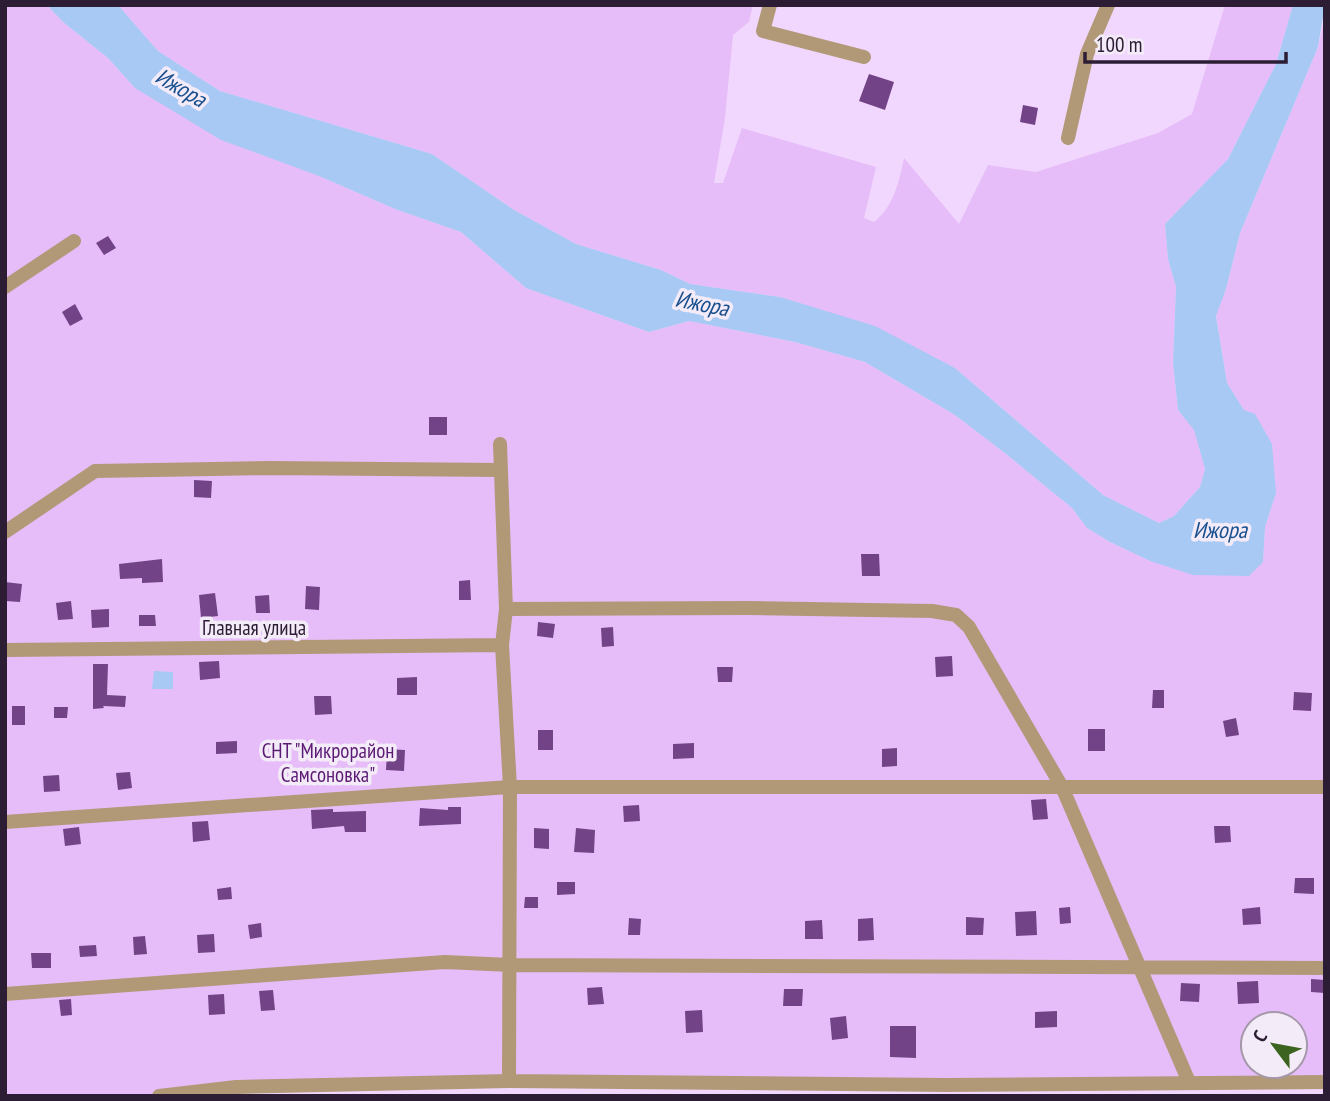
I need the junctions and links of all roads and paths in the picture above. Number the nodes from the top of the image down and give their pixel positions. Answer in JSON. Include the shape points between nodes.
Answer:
{"nodes":[{"id":1,"x":771,"y":5,"type":"edge"},
{"id":2,"x":1108,"y":5,"type":"edge"},
{"id":3,"x":863,"y":57,"type":"dead end"},
{"id":4,"x":1068,"y":138,"type":"dead end"},
{"id":5,"x":74,"y":242,"type":"dead end"},
{"id":6,"x":5,"y":287,"type":"edge"},
{"id":7,"x":500,"y":444,"type":"dead end"},
{"id":8,"x":500,"y":470,"type":"junction"},
{"id":9,"x":5,"y":532,"type":"edge"},
{"id":10,"x":506,"y":609,"type":"junction"},
{"id":11,"x":502,"y":645,"type":"junction"},
{"id":12,"x":5,"y":650,"type":"edge"},
{"id":13,"x":510,"y":787,"type":"junction"},
{"id":14,"x":1062,"y":787,"type":"junction"},
{"id":15,"x":1325,"y":787,"type":"edge"},
{"id":16,"x":5,"y":822,"type":"edge"},
{"id":17,"x":511,"y":965,"type":"junction"},
{"id":18,"x":1140,"y":966,"type":"junction"},
{"id":19,"x":1325,"y":968,"type":"edge"},
{"id":20,"x":5,"y":994,"type":"edge"},
{"id":21,"x":509,"y":1081,"type":"junction"},
{"id":22,"x":1189,"y":1082,"type":"junction"},
{"id":23,"x":1325,"y":1082,"type":"edge"},
{"id":24,"x":159,"y":1096,"type":"edge"}],
"edges":[{"from":1,"to":3,"type":"street","via":[[763,31]]},
{"from":2,"to":4,"type":"street","via":[[1087,54]]},
{"from":5,"to":6,"type":"street"},
{"from":7,"to":8,"type":"street"},
{"from":8,"to":9,"type":"street","via":[[95,471]]},
{"from":8,"to":10,"type":"street"},
{"from":10,"to":11,"type":"street"},
{"from":10,"to":14,"type":"street","via":[[747,608],[956,615],[969,627]]},
{"from":11,"to":12,"type":"street","name":"Главная улица"},
{"from":11,"to":13,"type":"street"},
{"from":13,"to":14,"type":"street"},
{"from":13,"to":16,"type":"street"},
{"from":13,"to":17,"type":"street"},
{"from":14,"to":15,"type":"street"},
{"from":14,"to":18,"type":"street"},
{"from":17,"to":18,"type":"street"},
{"from":17,"to":20,"type":"street","via":[[445,962]]},
{"from":17,"to":21,"type":"street"},
{"from":18,"to":19,"type":"street"},
{"from":18,"to":22,"type":"street"},
{"from":21,"to":22,"type":"street"},
{"from":21,"to":24,"type":"street","via":[[236,1087]]},
{"from":22,"to":23,"type":"street"}]}
